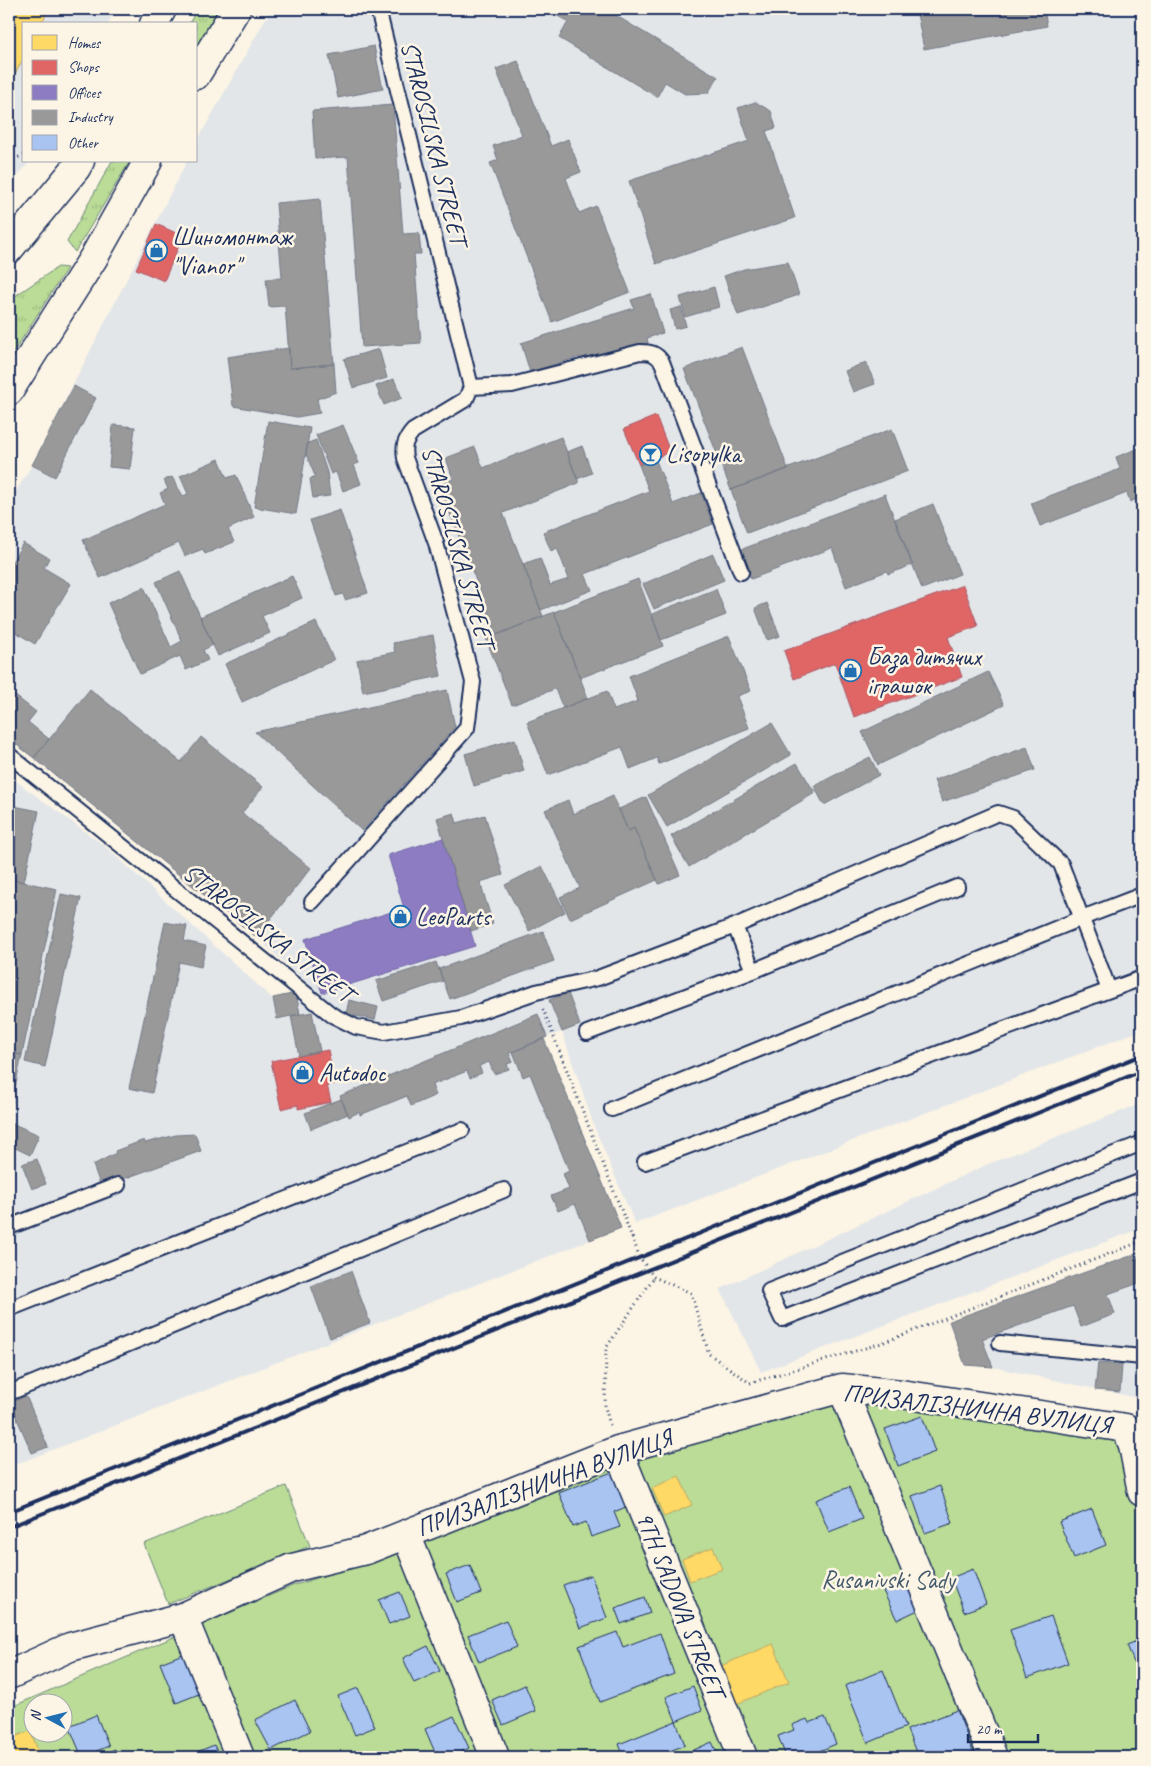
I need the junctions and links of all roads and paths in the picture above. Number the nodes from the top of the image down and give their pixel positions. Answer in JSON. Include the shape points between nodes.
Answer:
{"nodes":[{"id":1,"x":162,"y":9,"type":"edge"},
{"id":2,"x":236,"y":9,"type":"edge"},
{"id":3,"x":378,"y":9,"type":"edge"},
{"id":4,"x":155,"y":22,"type":"edge"},
{"id":5,"x":198,"y":72,"type":"edge"},
{"id":6,"x":22,"y":155,"type":"edge"},
{"id":7,"x":9,"y":161,"type":"edge"},
{"id":8,"x":79,"y":162,"type":"edge"},
{"id":9,"x":147,"y":162,"type":"edge"},
{"id":10,"x":9,"y":250,"type":"edge"},
{"id":11,"x":471,"y":387,"type":"junction"},
{"id":12,"x":9,"y":391,"type":"edge"},
{"id":13,"x":741,"y":572,"type":"dead end"},
{"id":14,"x":9,"y":755,"type":"edge"},
{"id":15,"x":958,"y":886,"type":"dead end"},
{"id":16,"x":1142,"y":895,"type":"edge"},
{"id":17,"x":312,"y":902,"type":"dead end"},
{"id":18,"x":1082,"y":918,"type":"junction"},
{"id":19,"x":735,"y":926,"type":"junction"},
{"id":20,"x":753,"y":971,"type":"junction"},
{"id":21,"x":1142,"y":978,"type":"edge"},
{"id":22,"x":1108,"y":990,"type":"junction"},
{"id":23,"x":536,"y":992,"type":"junction"},
{"id":24,"x":587,"y":1033,"type":"dead end"},
{"id":25,"x":612,"y":1109,"type":"dead end"},
{"id":26,"x":462,"y":1130,"type":"dead end"},
{"id":27,"x":1142,"y":1143,"type":"edge"},
{"id":28,"x":645,"y":1162,"type":"dead end"},
{"id":29,"x":1142,"y":1181,"type":"edge"},
{"id":30,"x":118,"y":1186,"type":"dead end"},
{"id":31,"x":504,"y":1190,"type":"dead end"},
{"id":32,"x":9,"y":1227,"type":"edge"},
{"id":33,"x":1142,"y":1241,"type":"edge"},
{"id":34,"x":654,"y":1277,"type":"junction"},
{"id":35,"x":9,"y":1309,"type":"edge"},
{"id":36,"x":1000,"y":1343,"type":"dead end"},
{"id":37,"x":1142,"y":1357,"type":"edge"},
{"id":38,"x":842,"y":1388,"type":"junction"},
{"id":39,"x":9,"y":1393,"type":"edge"},
{"id":40,"x":618,"y":1450,"type":"junction"},
{"id":41,"x":1142,"y":1492,"type":"edge"},
{"id":42,"x":406,"y":1534,"type":"junction"},
{"id":43,"x":183,"y":1616,"type":"junction"},
{"id":44,"x":9,"y":1675,"type":"edge"},
{"id":45,"x":240,"y":1757,"type":"edge"},
{"id":46,"x":495,"y":1757,"type":"edge"},
{"id":47,"x":743,"y":1757,"type":"edge"},
{"id":48,"x":993,"y":1757,"type":"edge"}],
"edges":[{"from":1,"to":4,"type":"street"},
{"from":2,"to":5,"type":"street"},
{"from":3,"to":11,"type":"lane","name":"STAROSILSKA STREET"},
{"from":6,"to":7,"type":"path"},
{"from":8,"to":10,"type":"street"},
{"from":9,"to":12,"type":"street","via":[[94,257]]},
{"from":11,"to":13,"type":"lane","via":[[512,385],[640,352],[657,355]]},
{"from":11,"to":17,"type":"lane","name":"STAROSILSKA STREET","via":[[466,400],[413,431],[406,438],[404,448],[436,543],[473,682],[467,728]]},
{"from":14,"to":23,"type":"lane","name":"STAROSILSKA STREET","via":[[332,1015],[356,1027],[384,1032],[461,1018]]},
{"from":15,"to":20,"type":"lane"},
{"from":16,"to":18,"type":"lane"},
{"from":18,"to":19,"type":"lane","name":"STAROSILSKA STREET","via":[[1061,864],[1013,818],[998,813]]},
{"from":18,"to":22,"type":"lane","name":"STAROSILSKA STREET"},
{"from":18,"to":25,"type":"lane"},
{"from":19,"to":20,"type":"lane"},
{"from":19,"to":23,"type":"lane","name":"STAROSILSKA STREET","via":[[598,978]]},
{"from":20,"to":24,"type":"lane"},
{"from":21,"to":22,"type":"lane"},
{"from":22,"to":28,"type":"lane"},
{"from":23,"to":34,"type":"path","via":[[640,1258]]},
{"from":26,"to":35,"type":"lane"},
{"from":27,"to":29,"type":"lane","via":[[769,1290],[782,1319]]},
{"from":30,"to":32,"type":"lane"},
{"from":31,"to":39,"type":"lane"},
{"from":33,"to":34,"type":"path","via":[[882,1344],[750,1383],[709,1354],[691,1293]]},
{"from":34,"to":40,"type":"path","via":[[606,1348],[605,1407]]},
{"from":36,"to":37,"type":"lane"},
{"from":38,"to":40,"type":"street","name":"ПРИЗАЛІЗНИЧНА ВУЛИЦЯ"},
{"from":38,"to":41,"type":"street","name":"ПРИЗАЛІЗНИЧНА ВУЛИЦЯ","via":[[1126,1428],[1133,1445]]},
{"from":38,"to":48,"type":"street"},
{"from":40,"to":42,"type":"street","name":"ПРИЗАЛІЗНИЧНА ВУЛИЦЯ"},
{"from":40,"to":47,"type":"street","name":"9TH SADOVA STREET"},
{"from":42,"to":43,"type":"street","name":"ПРИЗАЛІЗНИЧНА ВУЛИЦЯ","via":[[366,1550],[292,1568]]},
{"from":42,"to":46,"type":"street"},
{"from":43,"to":44,"type":"street","name":"ПРИЗАЛІЗНИЧНА ВУЛИЦЯ","via":[[70,1647]]},
{"from":43,"to":45,"type":"street"}]}
